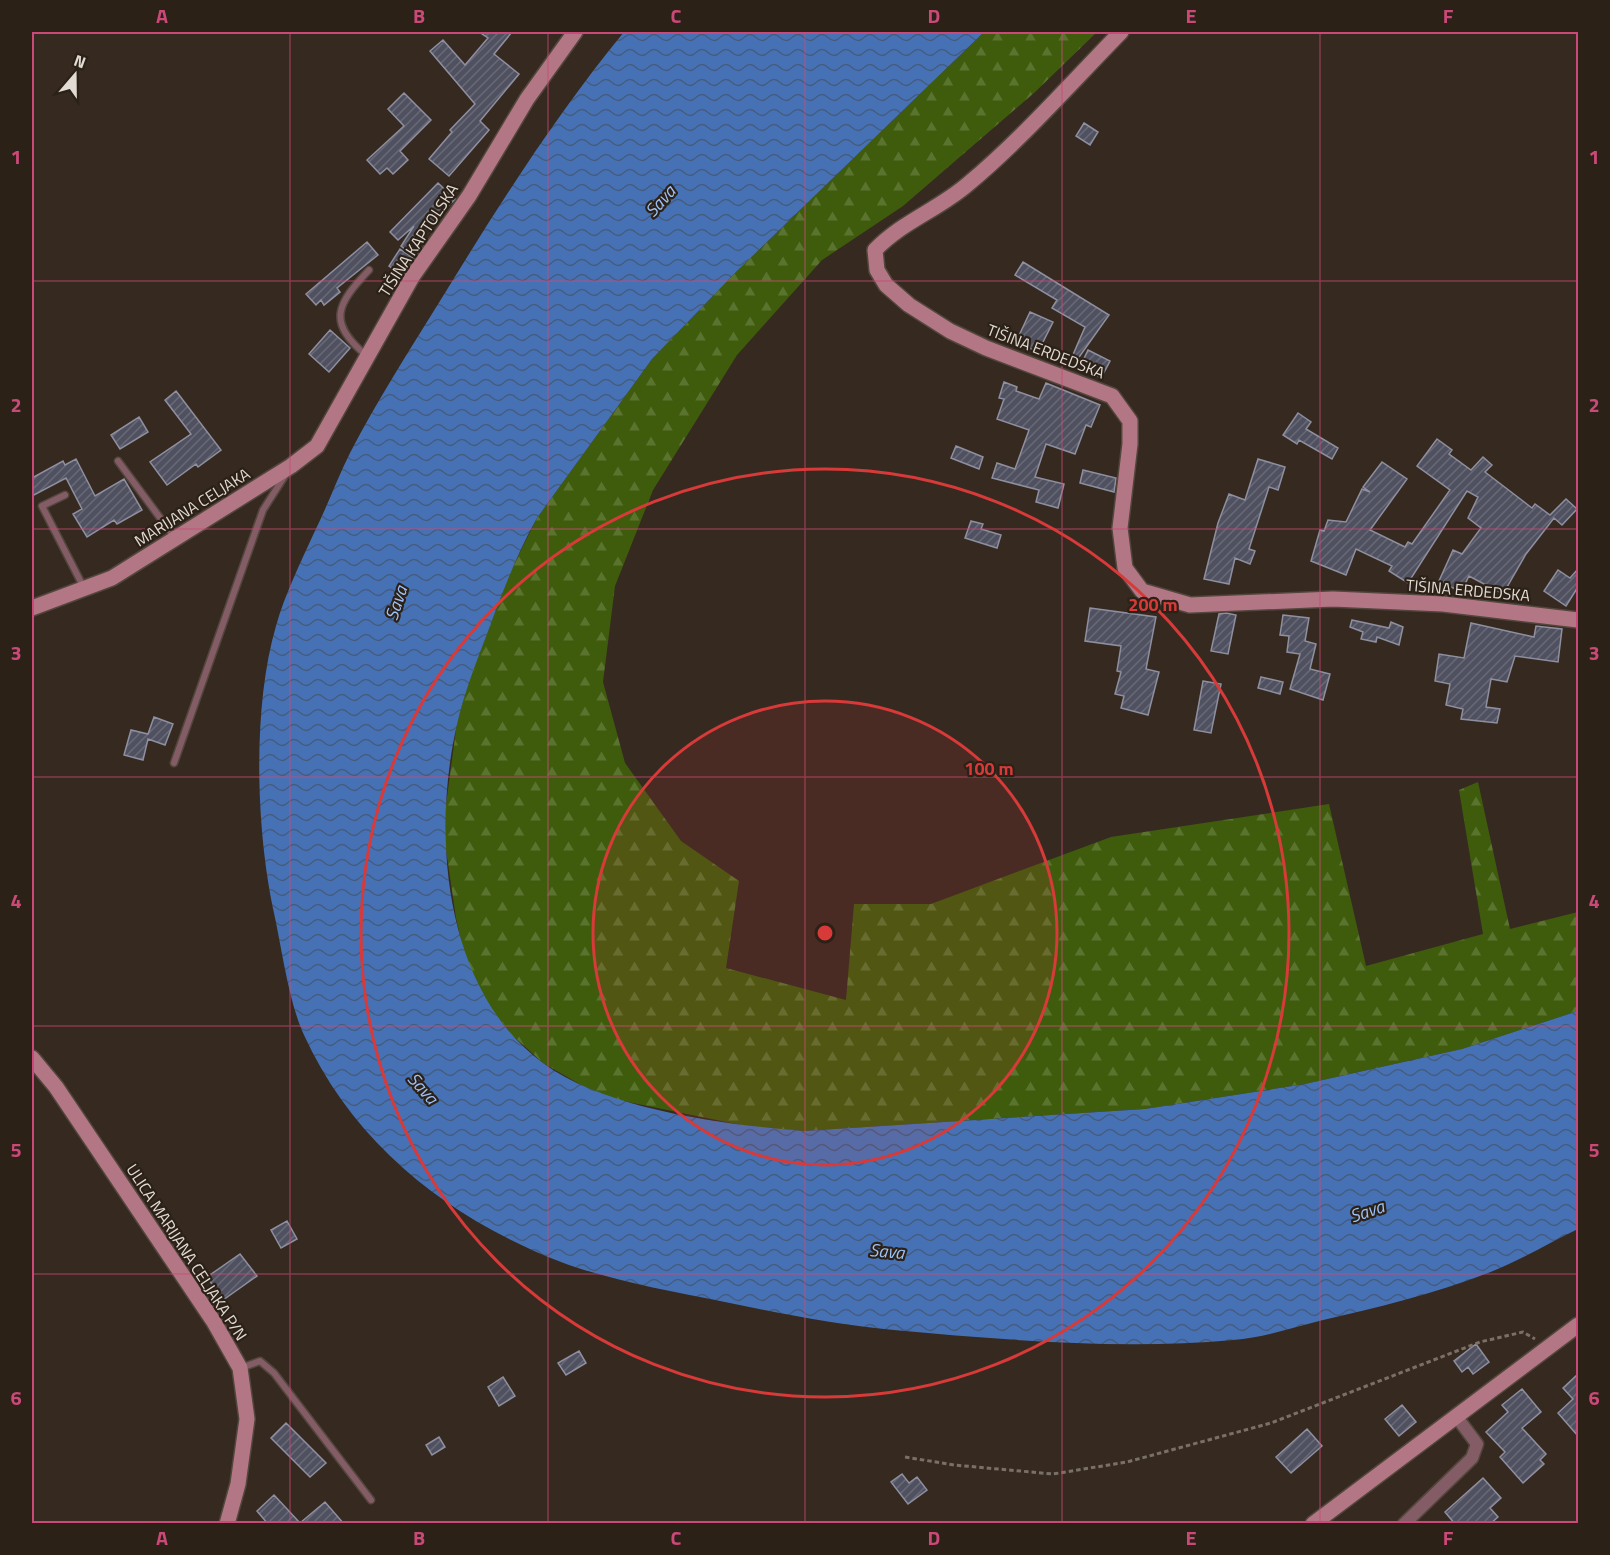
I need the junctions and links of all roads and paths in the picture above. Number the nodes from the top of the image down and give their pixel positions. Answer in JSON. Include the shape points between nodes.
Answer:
{"nodes":[{"id":1,"x":575,"y":32,"type":"edge"},
{"id":2,"x":1121,"y":32,"type":"edge"},
{"id":3,"x":369,"y":270,"type":"dead end"},
{"id":4,"x":368,"y":357,"type":"junction"},
{"id":5,"x":118,"y":461,"type":"dead end"},
{"id":6,"x":291,"y":466,"type":"junction"},
{"id":7,"x":65,"y":495,"type":"dead end"},
{"id":8,"x":175,"y":539,"type":"junction"},
{"id":9,"x":84,"y":588,"type":"junction"},
{"id":10,"x":32,"y":608,"type":"edge"},
{"id":11,"x":1578,"y":620,"type":"edge"},
{"id":12,"x":174,"y":764,"type":"dead end"},
{"id":13,"x":32,"y":1058,"type":"edge"},
{"id":14,"x":1578,"y":1325,"type":"edge"},
{"id":15,"x":1549,"y":1347,"type":"junction"},
{"id":16,"x":240,"y":1368,"type":"junction"},
{"id":17,"x":1456,"y":1416,"type":"junction"},
{"id":18,"x":905,"y":1457,"type":"dead end"},
{"id":19,"x":371,"y":1500,"type":"dead end"},
{"id":20,"x":227,"y":1524,"type":"edge"},
{"id":21,"x":1313,"y":1524,"type":"edge"},
{"id":22,"x":1404,"y":1524,"type":"edge"}],
"edges":[{"from":1,"to":4,"type":"main road","name":"TIŠINA KAPTOLSKA","via":[[412,277]]},
{"from":2,"to":11,"type":"main road","name":"TIŠINA ERDEDSKA","via":[[991,165],[952,198],[892,231],[875,250],[877,270],[886,285],[950,331],[1112,396],[1130,421],[1120,528],[1125,568],[1142,591],[1190,605],[1334,599],[1443,604]]},
{"from":3,"to":4,"type":"lane","via":[[346,294],[339,311],[343,327]]},
{"from":4,"to":6,"type":"main road","name":"TIŠINA KAPTOLSKA","via":[[317,446]]},
{"from":5,"to":8,"type":"lane"},
{"from":6,"to":8,"type":"main road","name":"MARIJANA CELJAKA"},
{"from":6,"to":12,"type":"lane","via":[[263,510]]},
{"from":7,"to":9,"type":"lane","via":[[42,506]]},
{"from":8,"to":9,"type":"main road","name":"MARIJANA CELJAKA","via":[[112,578]]},
{"from":9,"to":10,"type":"main road"},
{"from":13,"to":16,"type":"main road","name":"ULICA MARIJANA CELJAKA P/N","via":[[194,1293]]},
{"from":14,"to":15,"type":"main road"},
{"from":15,"to":17,"type":"main road"},
{"from":15,"to":18,"type":"path","via":[[1523,1332],[1480,1342],[1271,1423],[1127,1462],[1053,1474]]},
{"from":16,"to":19,"type":"lane","via":[[260,1361],[274,1373]]},
{"from":16,"to":20,"type":"main road","name":"ULICA MARIJANA CELJAKA P/N","via":[[247,1419],[238,1484]]},
{"from":17,"to":21,"type":"main road"},
{"from":17,"to":22,"type":"street","via":[[1477,1444],[1472,1458]]}]}
